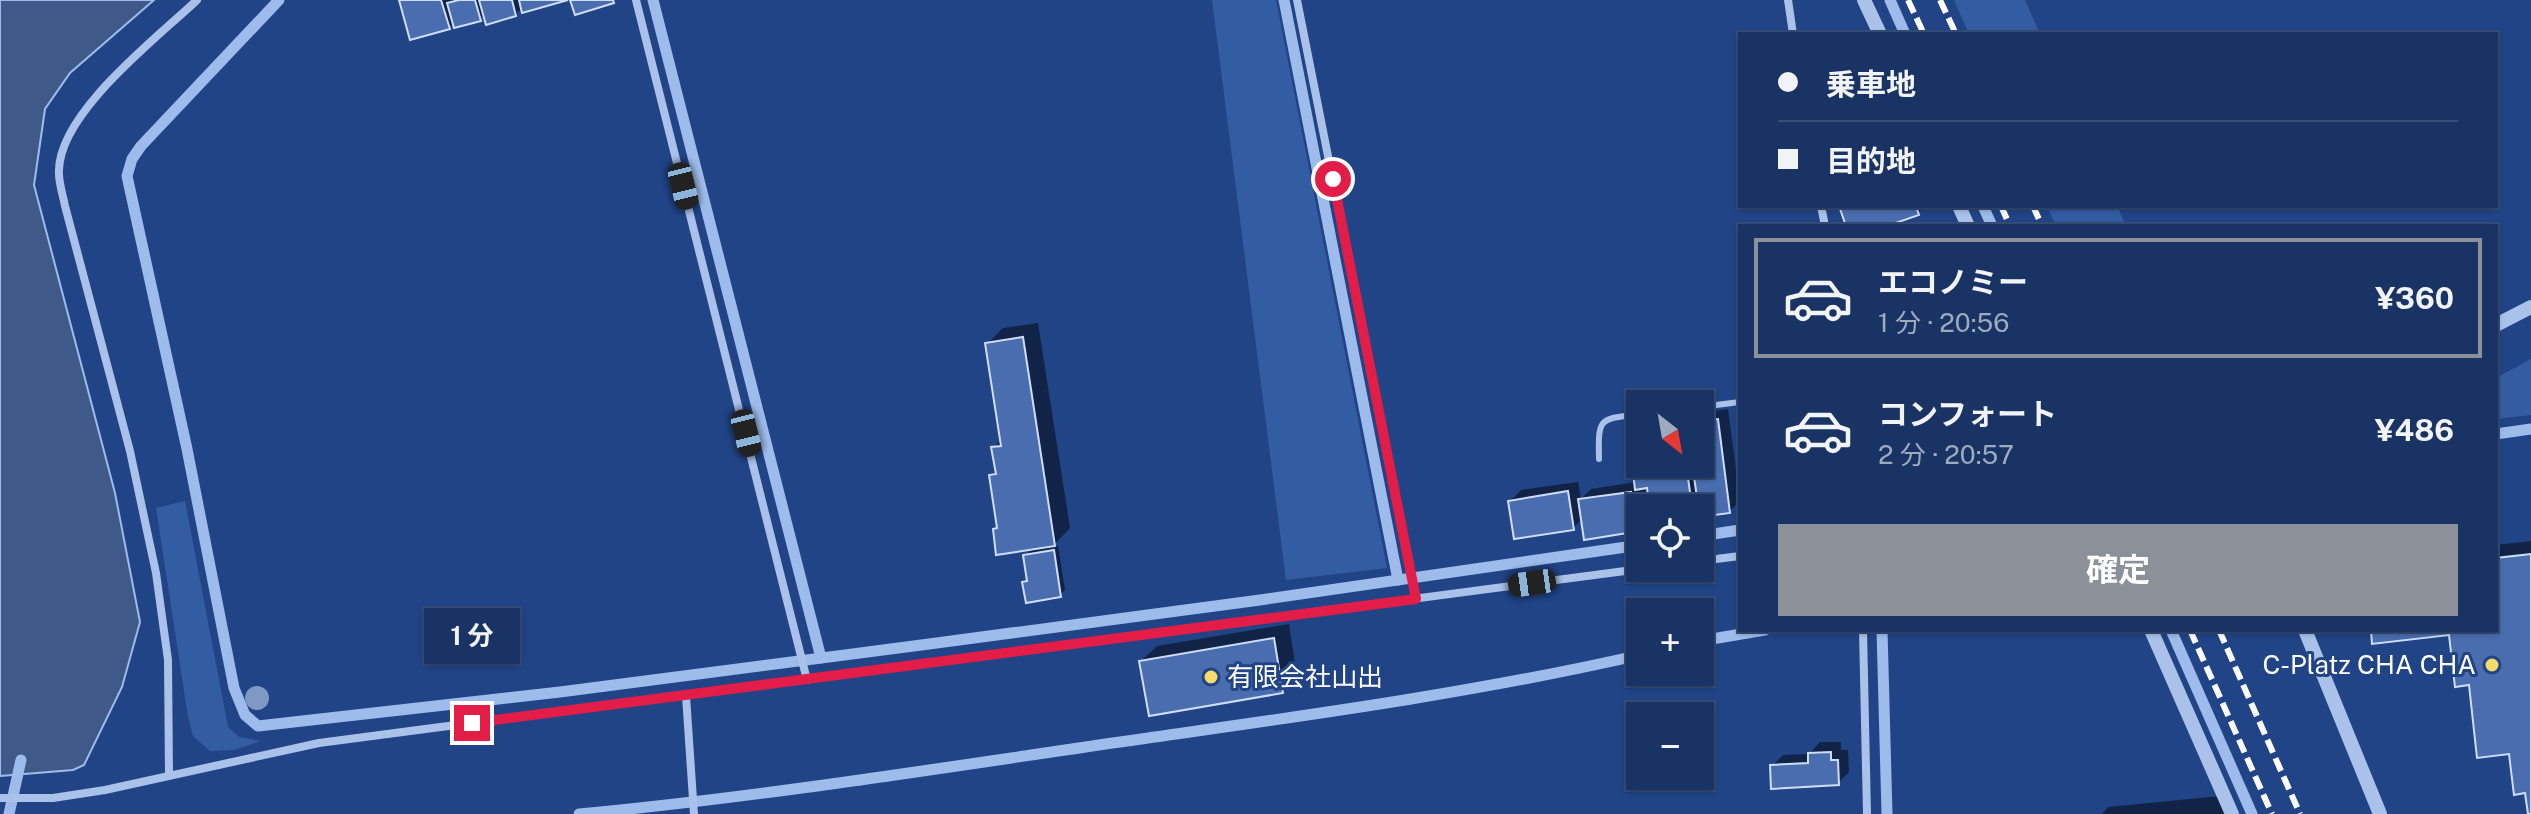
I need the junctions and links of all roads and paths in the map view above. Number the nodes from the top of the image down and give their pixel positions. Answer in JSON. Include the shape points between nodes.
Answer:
{"nodes":[{"id":1,"x":197,"y":0,"type":"edge"},
{"id":2,"x":636,"y":0,"type":"edge"},
{"id":3,"x":1297,"y":0,"type":"edge"},
{"id":4,"x":1788,"y":0,"type":"edge"},
{"id":5,"x":1864,"y":0,"type":"edge"},
{"id":6,"x":1793,"y":32,"type":"edge"},
{"id":7,"x":1879,"y":32,"type":"edge"},
{"id":8,"x":2531,"y":307,"type":"edge"},
{"id":9,"x":2498,"y":324,"type":"edge"},
{"id":10,"x":1738,"y":402,"type":"edge"},
{"id":11,"x":1714,"y":405,"type":"edge"},
{"id":12,"x":1626,"y":416,"type":"edge"},
{"id":13,"x":1599,"y":459,"type":"dead end"},
{"id":14,"x":1738,"y":556,"type":"edge"},
{"id":15,"x":1714,"y":559,"type":"edge"},
{"id":16,"x":1626,"y":571,"type":"edge"},
{"id":17,"x":1415,"y":595,"type":"junction"},
{"id":18,"x":1863,"y":632,"type":"edge"},
{"id":19,"x":2152,"y":632,"type":"edge"},
{"id":20,"x":2306,"y":632,"type":"edge"},
{"id":21,"x":806,"y":678,"type":"junction"},
{"id":22,"x":686,"y":696,"type":"junction"},
{"id":23,"x":169,"y":775,"type":"junction"},
{"id":24,"x":0,"y":798,"type":"edge"},
{"id":25,"x":694,"y":814,"type":"edge"},
{"id":26,"x":1867,"y":814,"type":"edge"},
{"id":27,"x":2232,"y":814,"type":"edge"},
{"id":28,"x":2380,"y":814,"type":"edge"}],
"edges":[{"from":1,"to":23,"type":"street","via":[[98,93],[65,142],[58,169],[156,573],[168,660]]},
{"from":2,"to":21,"type":"street"},
{"from":3,"to":17,"type":"street"},
{"from":4,"to":6,"type":"street"},
{"from":5,"to":7,"type":"street"},
{"from":8,"to":9,"type":"street"},
{"from":10,"to":11,"type":"lane"},
{"from":12,"to":13,"type":"lane","via":[[1602,422]]},
{"from":14,"to":15,"type":"street"},
{"from":16,"to":17,"type":"street"},
{"from":17,"to":21,"type":"street"},
{"from":18,"to":26,"type":"street"},
{"from":19,"to":27,"type":"street"},
{"from":20,"to":28,"type":"street"},
{"from":21,"to":22,"type":"street"},
{"from":22,"to":23,"type":"street","via":[[319,743]]},
{"from":22,"to":25,"type":"street"},
{"from":23,"to":24,"type":"street","via":[[53,798]]}]}
